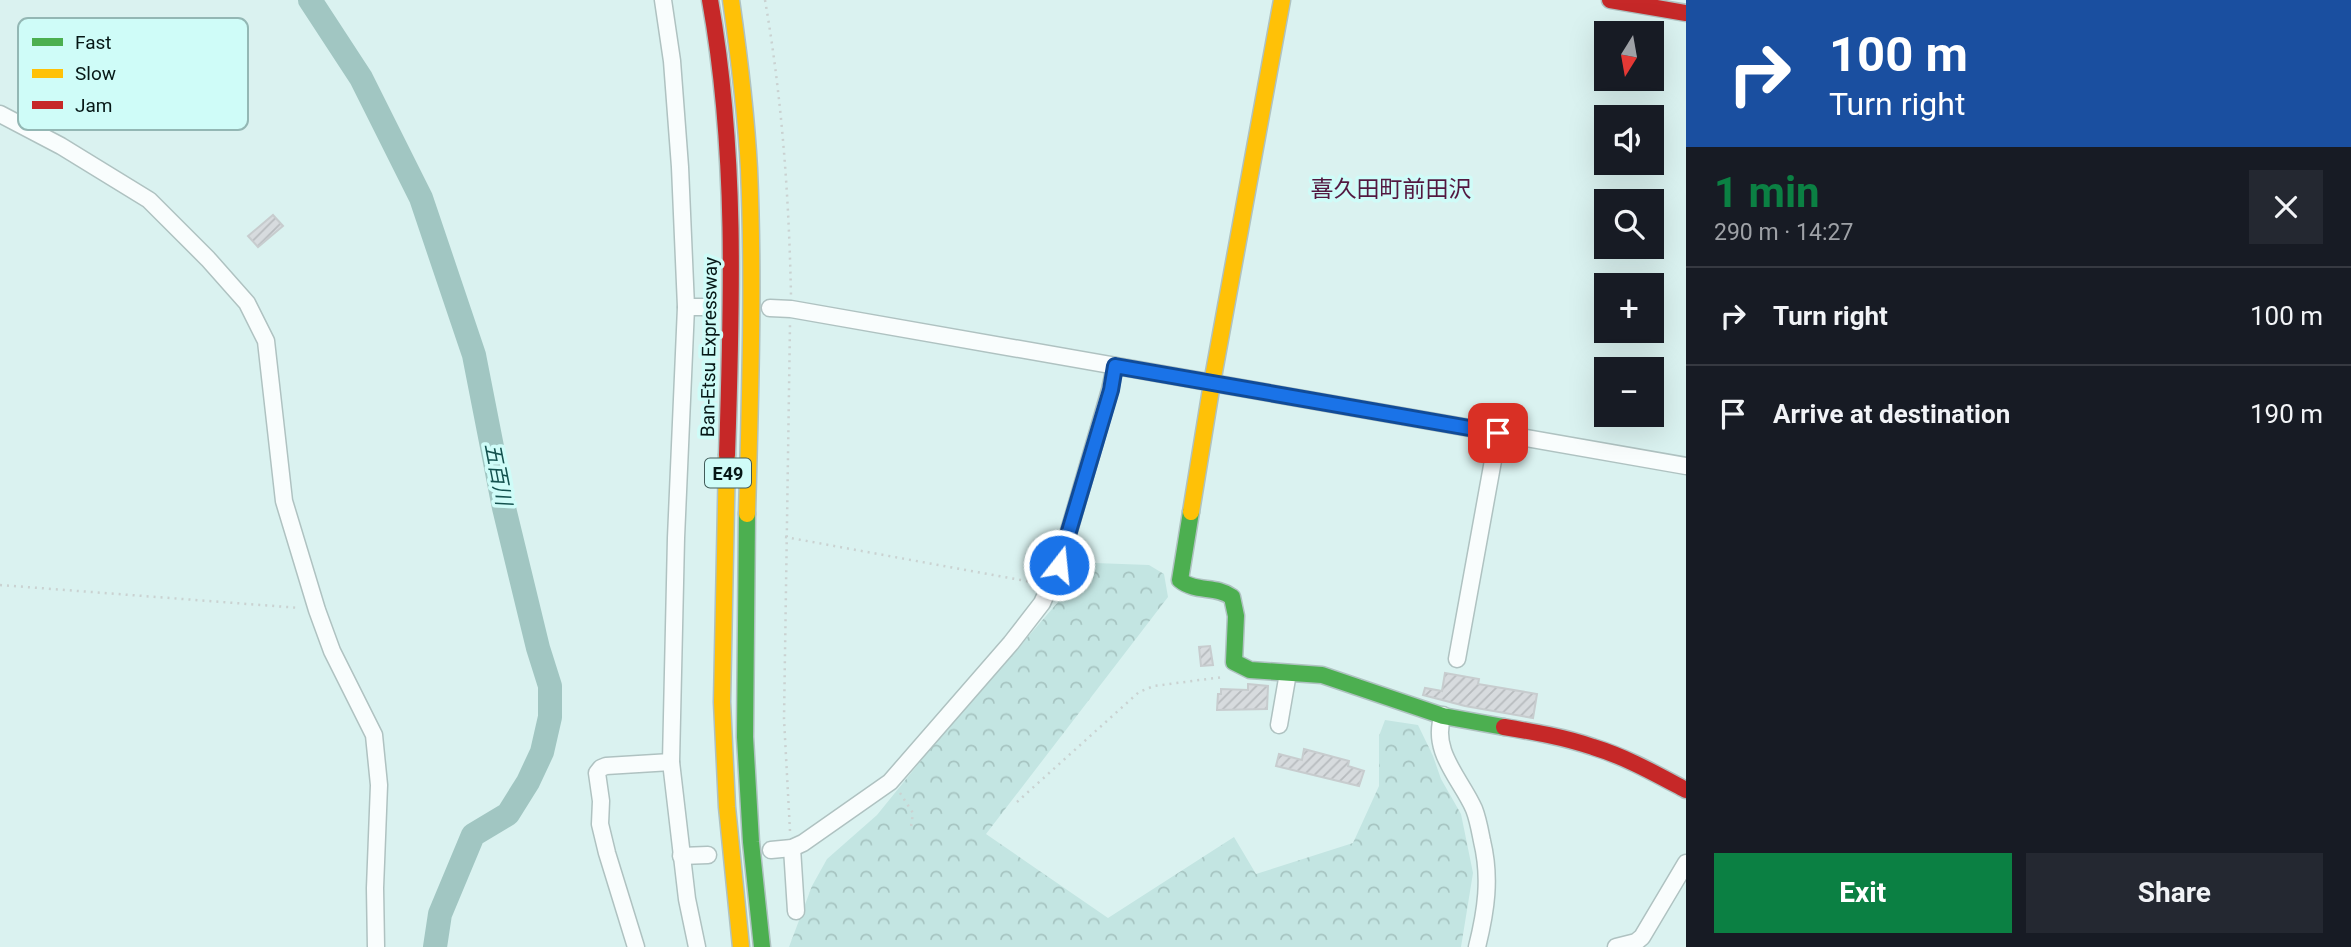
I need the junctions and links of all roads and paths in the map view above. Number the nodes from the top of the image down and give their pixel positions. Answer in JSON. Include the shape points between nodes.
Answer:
{"nodes":[{"id":1,"x":663,"y":0,"type":"edge"},
{"id":2,"x":710,"y":0,"type":"edge"},
{"id":3,"x":731,"y":0,"type":"edge"},
{"id":4,"x":765,"y":0,"type":"edge"},
{"id":5,"x":1282,"y":0,"type":"edge"},
{"id":6,"x":1610,"y":0,"type":"edge"},
{"id":7,"x":1686,"y":13,"type":"edge"},
{"id":8,"x":0,"y":114,"type":"edge"},
{"id":9,"x":18,"y":123,"type":"edge"},
{"id":10,"x":30,"y":130,"type":"edge"},
{"id":11,"x":686,"y":307,"type":"junction"},
{"id":12,"x":710,"y":307,"type":"dead end"},
{"id":13,"x":770,"y":308,"type":"dead end"},
{"id":14,"x":791,"y":309,"type":"junction"},
{"id":15,"x":1115,"y":366,"type":"junction"},
{"id":16,"x":1212,"y":383,"type":"junction"},
{"id":17,"x":1498,"y":433,"type":"junction"},
{"id":18,"x":1686,"y":466,"type":"edge"},
{"id":19,"x":785,"y":537,"type":"junction"},
{"id":20,"x":0,"y":584,"type":"edge"},
{"id":21,"x":1050,"y":586,"type":"junction"},
{"id":22,"x":317,"y":610,"type":"junction"},
{"id":23,"x":1457,"y":659,"type":"dead end"},
{"id":24,"x":1241,"y":667,"type":"junction"},
{"id":25,"x":1288,"y":673,"type":"junction"},
{"id":26,"x":1443,"y":715,"type":"junction"},
{"id":27,"x":1279,"y":725,"type":"dead end"},
{"id":28,"x":671,"y":762,"type":"junction"},
{"id":29,"x":890,"y":782,"type":"junction"},
{"id":30,"x":1686,"y":790,"type":"edge"},
{"id":31,"x":1017,"y":802,"type":"dead end"},
{"id":32,"x":911,"y":827,"type":"dead end"},
{"id":33,"x":792,"y":848,"type":"junction"},
{"id":34,"x":771,"y":850,"type":"dead end"},
{"id":35,"x":708,"y":855,"type":"dead end"},
{"id":36,"x":681,"y":856,"type":"junction"},
{"id":37,"x":1686,"y":863,"type":"edge"},
{"id":38,"x":796,"y":911,"type":"dead end"},
{"id":39,"x":376,"y":947,"type":"edge"},
{"id":40,"x":636,"y":947,"type":"edge"},
{"id":41,"x":696,"y":947,"type":"edge"},
{"id":42,"x":741,"y":947,"type":"edge"},
{"id":43,"x":762,"y":947,"type":"edge"},
{"id":44,"x":1477,"y":947,"type":"edge"},
{"id":45,"x":1616,"y":947,"type":"edge"}],
"edges":[{"from":1,"to":11,"type":"street","via":[[679,154]]},
{"from":2,"to":42,"type":"main road","name":"Ban-Etsu Expressway","number":"E49","via":[[725,127],[731,247],[723,746]]},
{"from":3,"to":43,"type":"main road","number":"E49","via":[[751,193],[744,746]]},
{"from":4,"to":14,"type":"path","via":[[788,178]]},
{"from":5,"to":16,"type":"main road"},
{"from":6,"to":7,"type":"main road"},
{"from":8,"to":9,"type":"street"},
{"from":10,"to":22,"type":"street","via":[[149,200],[247,303],[266,341],[284,501]]},
{"from":11,"to":12,"type":"street"},
{"from":11,"to":28,"type":"street"},
{"from":13,"to":14,"type":"street"},
{"from":14,"to":15,"type":"street"},
{"from":14,"to":19,"type":"path"},
{"from":15,"to":16,"type":"street"},
{"from":15,"to":21,"type":"street"},
{"from":16,"to":17,"type":"street"},
{"from":16,"to":24,"type":"main road","via":[[1180,580],[1189,588],[1230,594],[1236,617],[1234,662]]},
{"from":17,"to":18,"type":"street"},
{"from":17,"to":23,"type":"street"},
{"from":19,"to":21,"type":"path"},
{"from":19,"to":33,"type":"path","via":[[784,719]]},
{"from":20,"to":22,"type":"path"},
{"from":21,"to":29,"type":"street","via":[[1012,643]]},
{"from":22,"to":39,"type":"street","via":[[373,735],[379,785]]},
{"from":24,"to":25,"type":"main road"},
{"from":24,"to":31,"type":"path","via":[[1231,675],[1139,692]]},
{"from":25,"to":26,"type":"main road","via":[[1318,674]]},
{"from":25,"to":27,"type":"street"},
{"from":26,"to":30,"type":"main road","via":[[1594,747],[1635,762]]},
{"from":26,"to":44,"type":"street","via":[[1439,729],[1447,762],[1474,810],[1487,866],[1487,904]]},
{"from":28,"to":36,"type":"street"},
{"from":28,"to":40,"type":"street","via":[[606,766],[597,774],[600,824]]},
{"from":29,"to":32,"type":"path","via":[[913,813]]},
{"from":29,"to":33,"type":"street"},
{"from":33,"to":34,"type":"street"},
{"from":33,"to":38,"type":"street"},
{"from":35,"to":36,"type":"street"},
{"from":36,"to":41,"type":"street"},
{"from":37,"to":45,"type":"street","via":[[1642,937]]}]}
